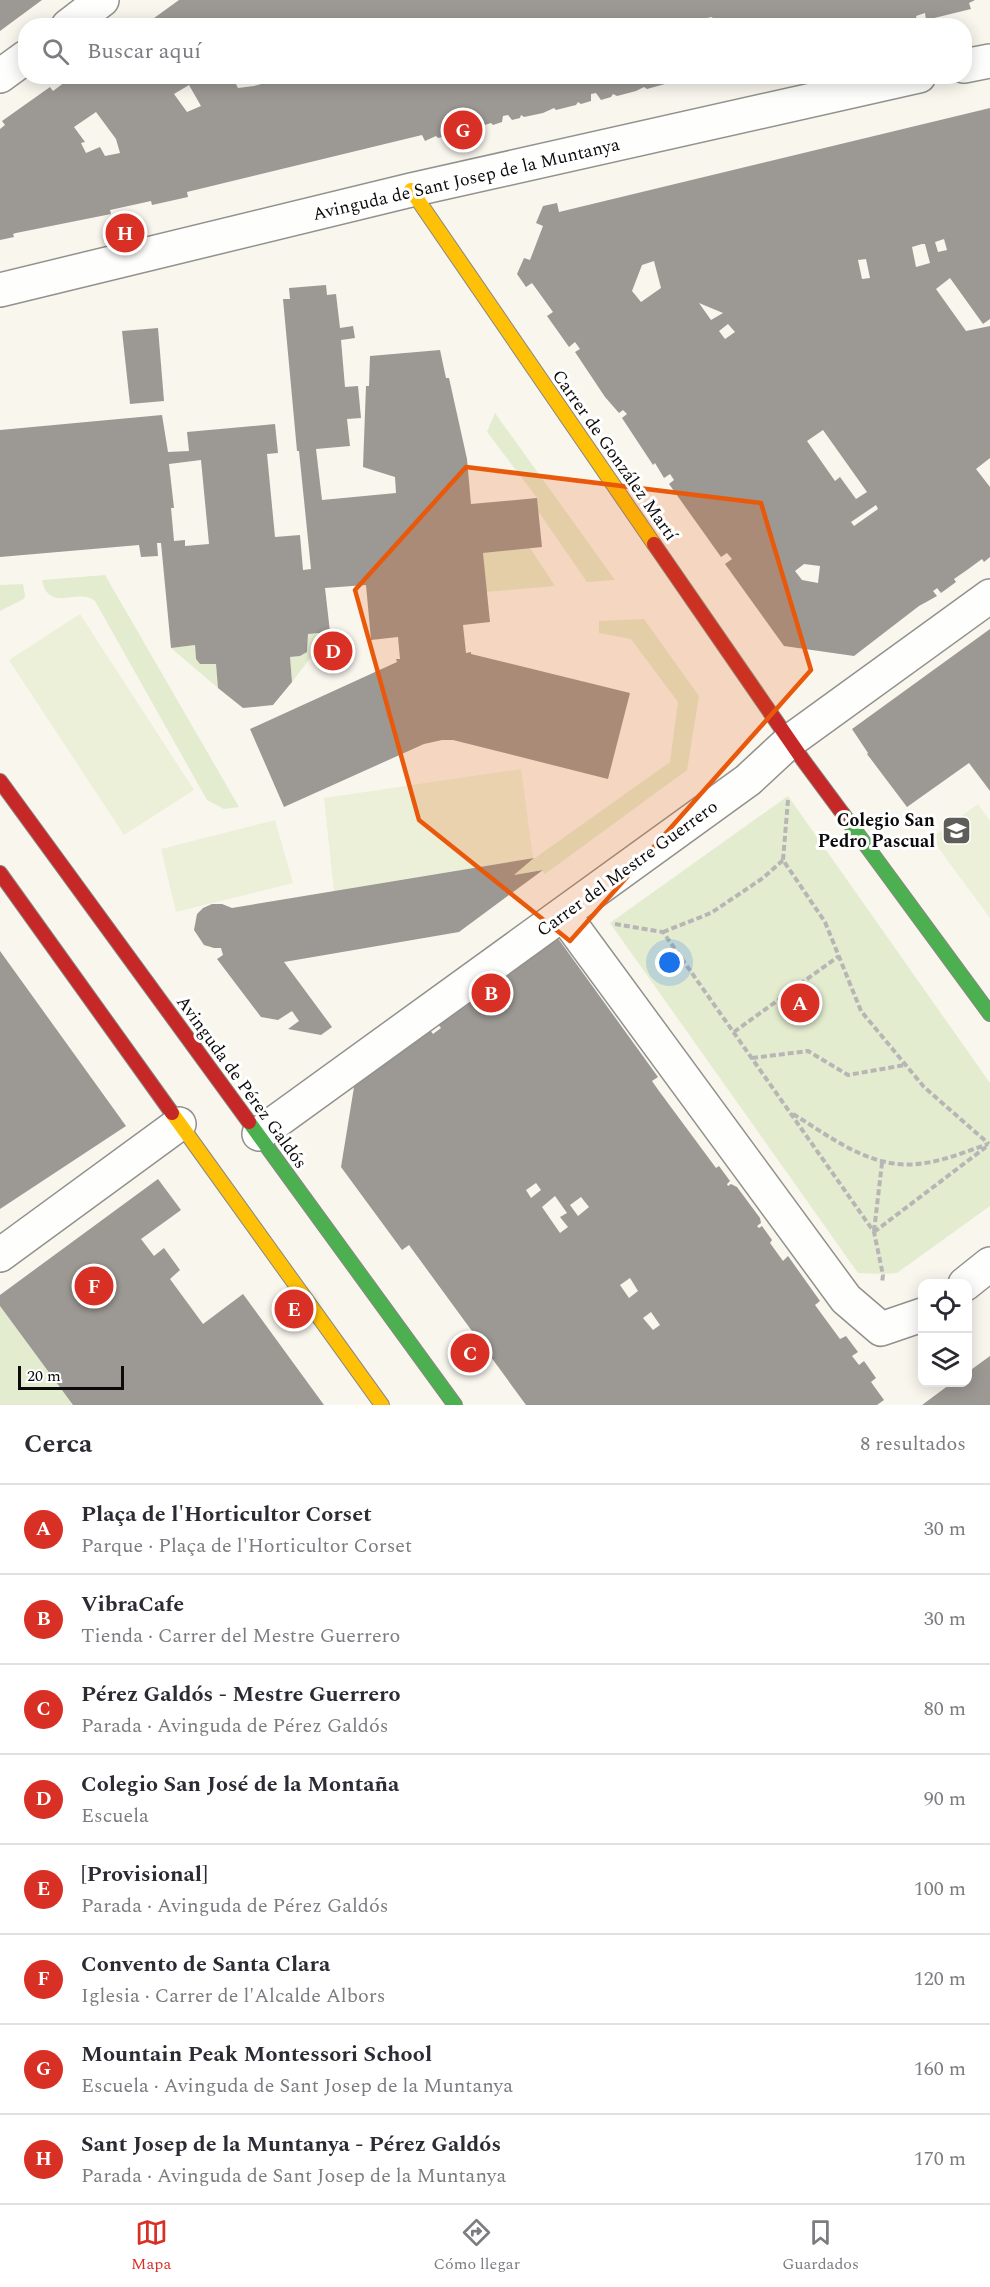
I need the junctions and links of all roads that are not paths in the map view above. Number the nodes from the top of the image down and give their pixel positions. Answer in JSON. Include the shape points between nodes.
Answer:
{"nodes":[{"id":1,"x":102,"y":0,"type":"edge"},
{"id":2,"x":78,"y":18,"type":"edge"},
{"id":3,"x":990,"y":61,"type":"edge"},
{"id":4,"x":18,"y":63,"type":"edge"},
{"id":5,"x":972,"y":64,"type":"edge"},
{"id":6,"x":0,"y":76,"type":"edge"},
{"id":7,"x":883,"y":84,"type":"edge"},
{"id":8,"x":411,"y":190,"type":"junction"},
{"id":9,"x":4,"y":291,"type":"edge"},
{"id":10,"x":990,"y":596,"type":"edge"},
{"id":11,"x":790,"y":741,"type":"junction"},
{"id":12,"x":0,"y":781,"type":"edge"},
{"id":13,"x":3,"y":882,"type":"edge"},
{"id":14,"x":564,"y":915,"type":"junction"},
{"id":15,"x":990,"y":1014,"type":"edge"},
{"id":16,"x":179,"y":1124,"type":"junction"},
{"id":17,"x":259,"y":1134,"type":"junction"},
{"id":18,"x":0,"y":1255,"type":"edge"},
{"id":19,"x":990,"y":1264,"type":"edge"},
{"id":20,"x":971,"y":1279,"type":"edge"},
{"id":21,"x":918,"y":1316,"type":"edge"},
{"id":22,"x":382,"y":1405,"type":"edge"},
{"id":23,"x":454,"y":1405,"type":"edge"}],
"edges":[{"from":1,"to":2,"type":"street"},
{"from":3,"to":5,"type":"street"},
{"from":4,"to":6,"type":"street"},
{"from":7,"to":8,"type":"street","name":"Avinguda de Sant Josep de la Muntanya"},
{"from":8,"to":9,"type":"street","name":"Avinguda de Sant Josep de la Muntanya"},
{"from":8,"to":11,"type":"main road","name":"Carrer de González Martí"},
{"from":10,"to":11,"type":"street","name":"Carrer del Mestre Guerrero"},
{"from":11,"to":14,"type":"street","name":"Carrer del Mestre Guerrero","via":[[748,780]]},
{"from":11,"to":15,"type":"main road","name":"Carrer de González Martí"},
{"from":12,"to":17,"type":"main road","name":"Avinguda de Pérez Galdós"},
{"from":13,"to":16,"type":"main road"},
{"from":14,"to":17,"type":"street","name":"Carrer del Mestre Guerrero"},
{"from":14,"to":21,"type":"street","via":[[846,1299],[882,1329]]},
{"from":16,"to":18,"type":"street"},
{"from":16,"to":22,"type":"main road"},
{"from":17,"to":23,"type":"main road","name":"Avinguda de Pérez Galdós"},
{"from":19,"to":20,"type":"street"}]}
